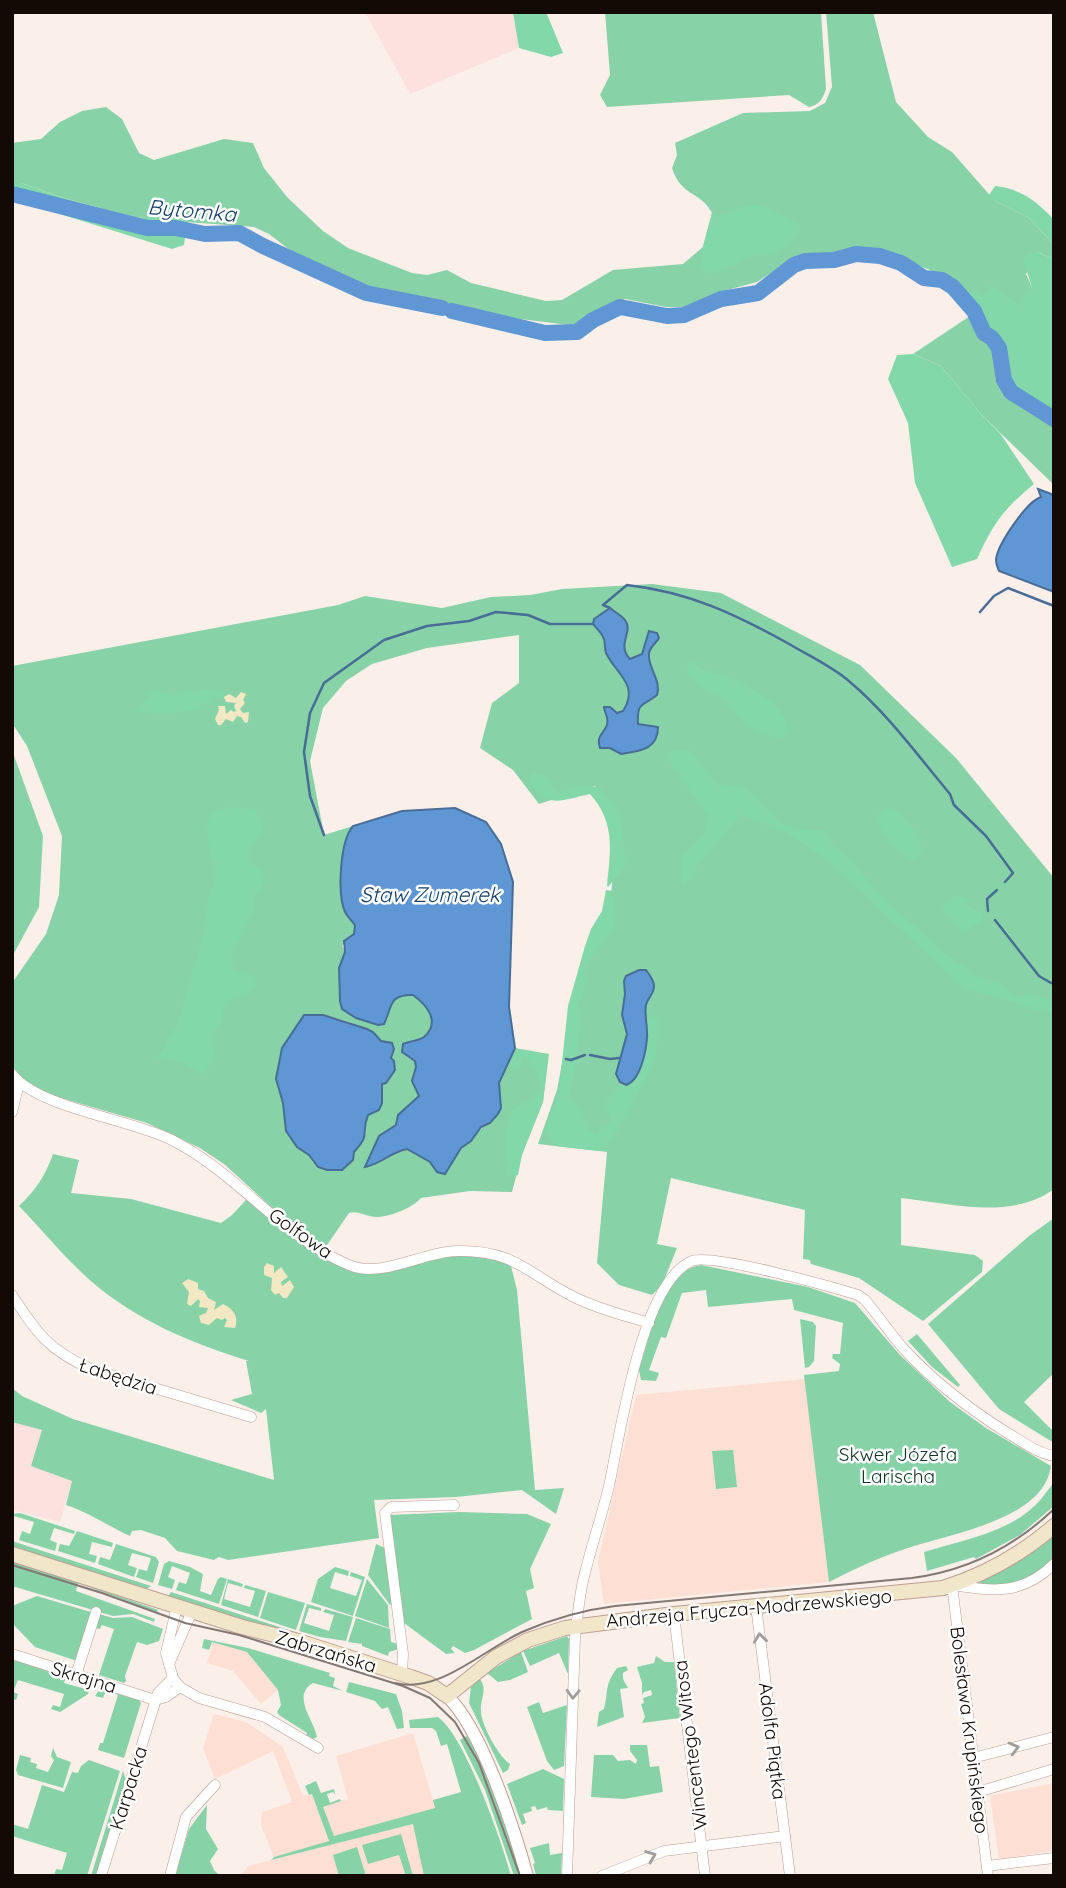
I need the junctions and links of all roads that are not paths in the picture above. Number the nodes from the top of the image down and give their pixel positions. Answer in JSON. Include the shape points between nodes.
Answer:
{"nodes":[{"id":1,"x":12,"y":1074,"type":"edge"},
{"id":2,"x":19,"y":1083,"type":"junction"},
{"id":3,"x":12,"y":1112,"type":"edge"},
{"id":4,"x":12,"y":1295,"type":"edge"},
{"id":5,"x":649,"y":1323,"type":"junction"},
{"id":6,"x":251,"y":1417,"type":"dead end"},
{"id":7,"x":1054,"y":1456,"type":"edge"},
{"id":8,"x":454,"y":1505,"type":"dead end"},
{"id":9,"x":1054,"y":1526,"type":"edge"},
{"id":10,"x":12,"y":1554,"type":"edge"},
{"id":11,"x":1054,"y":1565,"type":"edge"},
{"id":12,"x":952,"y":1585,"type":"junction"},
{"id":13,"x":177,"y":1606,"type":"junction"},
{"id":14,"x":756,"y":1606,"type":"junction"},
{"id":15,"x":192,"y":1611,"type":"junction"},
{"id":16,"x":96,"y":1612,"type":"dead end"},
{"id":17,"x":674,"y":1614,"type":"junction"},
{"id":18,"x":576,"y":1626,"type":"junction"},
{"id":19,"x":12,"y":1654,"type":"edge"},
{"id":20,"x":169,"y":1664,"type":"junction"},
{"id":21,"x":402,"y":1674,"type":"junction"},
{"id":22,"x":76,"y":1675,"type":"junction"},
{"id":23,"x":177,"y":1683,"type":"junction"},
{"id":24,"x":447,"y":1696,"type":"junction"},
{"id":25,"x":155,"y":1700,"type":"junction"},
{"id":26,"x":1054,"y":1737,"type":"edge"},
{"id":27,"x":318,"y":1748,"type":"dead end"},
{"id":28,"x":973,"y":1758,"type":"junction"},
{"id":29,"x":1054,"y":1769,"type":"edge"},
{"id":30,"x":215,"y":1785,"type":"dead end"},
{"id":31,"x":978,"y":1792,"type":"junction"},
{"id":32,"x":785,"y":1836,"type":"junction"},
{"id":33,"x":702,"y":1846,"type":"junction"},
{"id":34,"x":1054,"y":1858,"type":"edge"},
{"id":35,"x":988,"y":1871,"type":"edge"},
{"id":36,"x":101,"y":1876,"type":"edge"},
{"id":37,"x":170,"y":1876,"type":"edge"},
{"id":38,"x":527,"y":1876,"type":"edge"},
{"id":39,"x":567,"y":1876,"type":"edge"},
{"id":40,"x":602,"y":1876,"type":"edge"},
{"id":41,"x":705,"y":1876,"type":"edge"},
{"id":42,"x":790,"y":1876,"type":"edge"}],
"edges":[{"from":1,"to":2,"type":"street","name":"Golfowa"},
{"from":2,"to":3,"type":"street"},
{"from":2,"to":5,"type":"street","name":"Golfowa","via":[[39,1096],[170,1139],[217,1168],[308,1242],[351,1266],[388,1268],[421,1256],[490,1253],[509,1258],[597,1307]]},
{"from":4,"to":6,"type":"street","name":"Łabędzia","via":[[37,1333],[72,1360]]},
{"from":5,"to":7,"type":"street","via":[[676,1271],[694,1260],[788,1276],[847,1292],[866,1300],[900,1345],[950,1393],[1014,1437]]},
{"from":5,"to":18,"type":"street","via":[[629,1383]]},
{"from":8,"to":21,"type":"street","via":[[391,1507],[385,1513]]},
{"from":9,"to":12,"type":"main road","name":"Andrzeja Frycza-Modrzewskiego","via":[[1010,1558]]},
{"from":10,"to":13,"type":"main road","name":"Zabrzańska"},
{"from":11,"to":12,"type":"street","via":[[1012,1589]]},
{"from":12,"to":14,"type":"main road","name":"Andrzeja Frycza-Modrzewskiego"},
{"from":12,"to":28,"type":"street","name":"Bolesława Krupińskiego"},
{"from":13,"to":15,"type":"main road","name":"Zabrzańska"},
{"from":13,"to":20,"type":"street","via":[[166,1653]]},
{"from":14,"to":17,"type":"main road","name":"Andrzeja Frycza-Modrzewskiego"},
{"from":32,"to":14,"type":"street","name":"Adolfa Piątka","one_way":true},
{"from":15,"to":20,"type":"street"},
{"from":15,"to":21,"type":"main road","name":"Zabrzańska"},
{"from":16,"to":22,"type":"street"},
{"from":17,"to":18,"type":"main road","name":"Andrzeja Frycza-Modrzewskiego"},
{"from":17,"to":33,"type":"street","name":"Wincentego Witosa"},
{"from":18,"to":24,"type":"main road","name":"Andrzeja Frycza-Modrzewskiego","via":[[505,1652]]},
{"from":18,"to":39,"type":"street","one_way":true},
{"from":19,"to":22,"type":"street","name":"Skrajna"},
{"from":20,"to":23,"type":"street"},
{"from":21,"to":24,"type":"main road","name":"Zabrzańska"},
{"from":22,"to":25,"type":"street","name":"Skrajna"},
{"from":23,"to":25,"type":"street","via":[[166,1697]]},
{"from":23,"to":27,"type":"street","via":[[200,1698],[265,1717]]},
{"from":24,"to":38,"type":"street","name":"Zabrzańska","via":[[467,1721],[481,1750]]},
{"from":25,"to":36,"type":"street","name":"Karpacka"},
{"from":28,"to":26,"type":"street","one_way":true},
{"from":28,"to":31,"type":"street","name":"Bolesława Krupińskiego"},
{"from":29,"to":31,"type":"street"},
{"from":30,"to":37,"type":"street","via":[[186,1817]]},
{"from":31,"to":35,"type":"street","name":"Bolesława Krupińskiego"},
{"from":32,"to":33,"type":"street"},
{"from":32,"to":42,"type":"street","name":"Adolfa Piątka"},
{"from":40,"to":33,"type":"street","one_way":true,"via":[[658,1852]]},
{"from":33,"to":41,"type":"street","name":"Wincentego Witosa"},
{"from":34,"to":35,"type":"street"}]}
